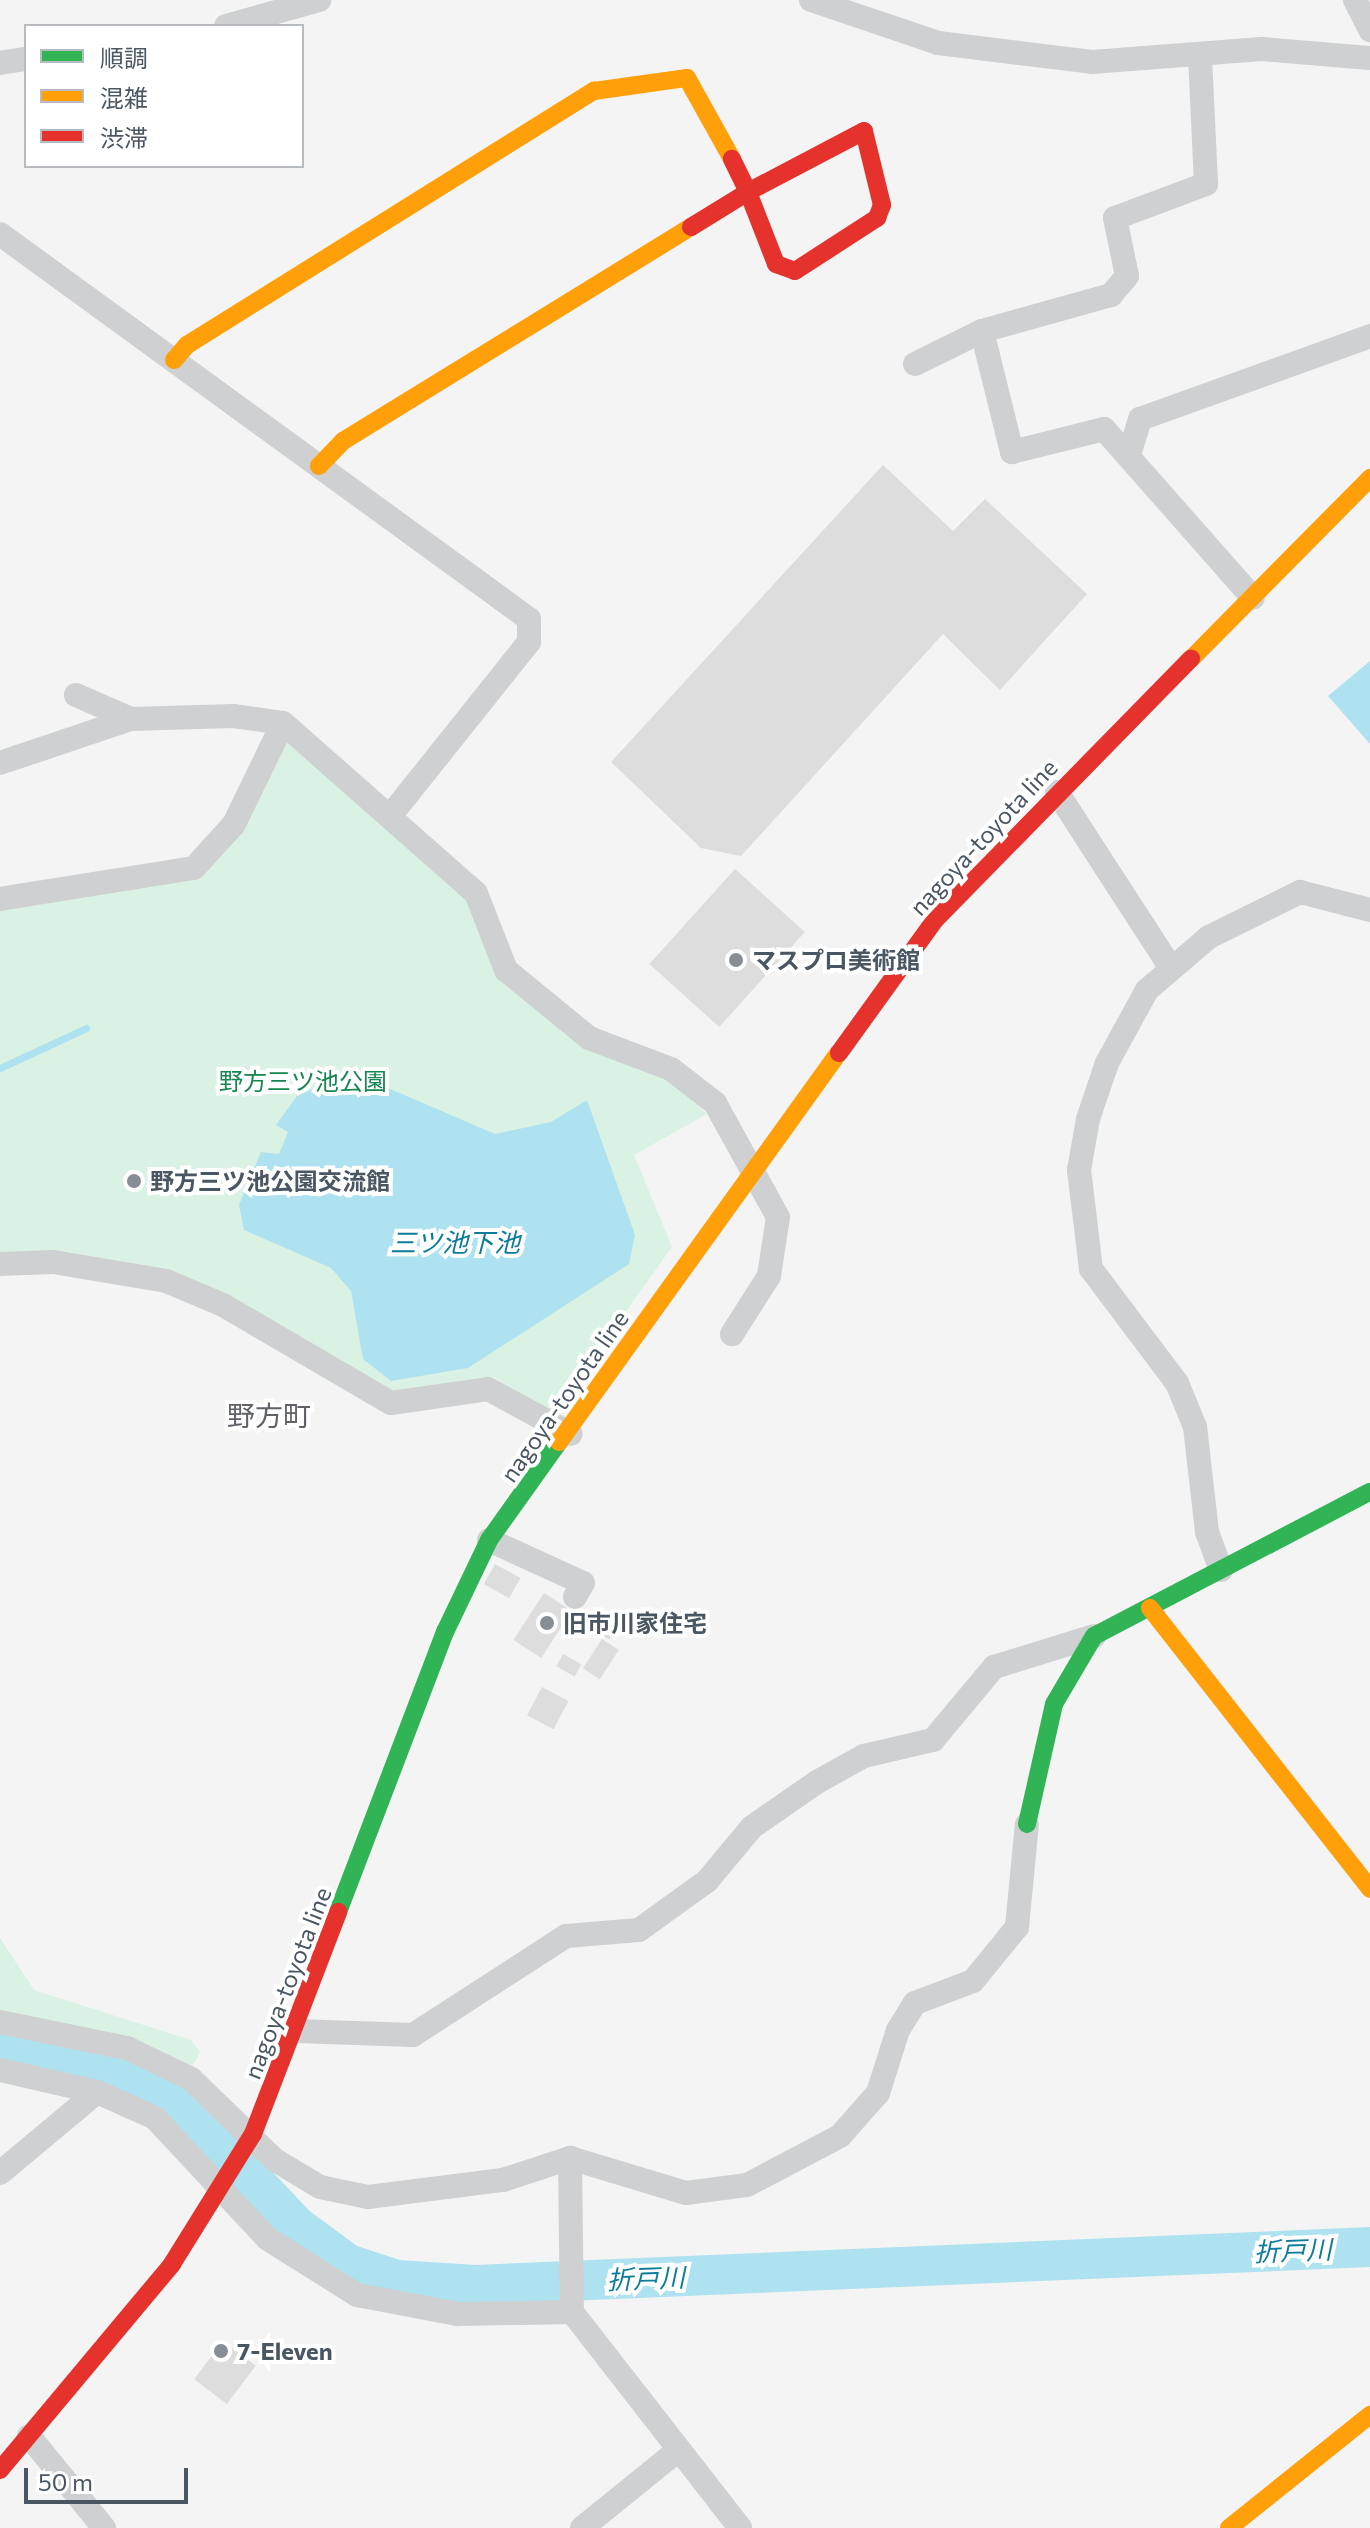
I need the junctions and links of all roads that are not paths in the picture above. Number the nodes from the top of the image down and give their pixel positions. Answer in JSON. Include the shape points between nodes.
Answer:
{"nodes":[{"id":1,"x":319,"y":0,"type":"edge"},
{"id":2,"x":811,"y":0,"type":"edge"},
{"id":3,"x":1355,"y":0,"type":"edge"},
{"id":4,"x":236,"y":24,"type":"edge"},
{"id":5,"x":1370,"y":30,"type":"edge"},
{"id":6,"x":1200,"y":56,"type":"junction"},
{"id":7,"x":1370,"y":58,"type":"edge"},
{"id":8,"x":24,"y":59,"type":"edge"},
{"id":9,"x":0,"y":63,"type":"edge"},
{"id":10,"x":748,"y":192,"type":"junction"},
{"id":11,"x":0,"y":234,"type":"edge"},
{"id":12,"x":982,"y":331,"type":"junction"},
{"id":13,"x":1370,"y":336,"type":"edge"},
{"id":14,"x":174,"y":360,"type":"junction"},
{"id":15,"x":915,"y":364,"type":"dead end"},
{"id":16,"x":1129,"y":455,"type":"junction"},
{"id":17,"x":319,"y":466,"type":"junction"},
{"id":18,"x":1370,"y":478,"type":"edge"},
{"id":19,"x":1253,"y":598,"type":"junction"},
{"id":20,"x":76,"y":695,"type":"dead end"},
{"id":21,"x":131,"y":719,"type":"junction"},
{"id":22,"x":283,"y":723,"type":"junction"},
{"id":23,"x":0,"y":763,"type":"edge"},
{"id":24,"x":1057,"y":792,"type":"junction"},
{"id":25,"x":391,"y":815,"type":"junction"},
{"id":26,"x":0,"y":899,"type":"edge"},
{"id":27,"x":1370,"y":910,"type":"edge"},
{"id":28,"x":1170,"y":967,"type":"junction"},
{"id":29,"x":755,"y":1165,"type":"junction"},
{"id":30,"x":0,"y":1264,"type":"edge"},
{"id":31,"x":732,"y":1334,"type":"dead end"},
{"id":32,"x":571,"y":1434,"type":"junction"},
{"id":33,"x":1370,"y":1492,"type":"edge"},
{"id":34,"x":489,"y":1540,"type":"junction"},
{"id":35,"x":1221,"y":1570,"type":"junction"},
{"id":36,"x":575,"y":1597,"type":"dead end"},
{"id":37,"x":1150,"y":1608,"type":"junction"},
{"id":38,"x":1094,"y":1636,"type":"junction"},
{"id":39,"x":1027,"y":1824,"type":"joint"},
{"id":40,"x":1370,"y":1889,"type":"edge"},
{"id":41,"x":0,"y":2022,"type":"edge"},
{"id":42,"x":297,"y":2031,"type":"junction"},
{"id":43,"x":0,"y":2070,"type":"edge"},
{"id":44,"x":97,"y":2092,"type":"junction"},
{"id":45,"x":251,"y":2139,"type":"junction"},
{"id":46,"x":570,"y":2158,"type":"junction"},
{"id":47,"x":0,"y":2173,"type":"edge"},
{"id":48,"x":224,"y":2188,"type":"junction"},
{"id":49,"x":574,"y":2305,"type":"junction"},
{"id":50,"x":1370,"y":2415,"type":"edge"},
{"id":51,"x":29,"y":2436,"type":"junction"},
{"id":52,"x":677,"y":2451,"type":"junction"},
{"id":53,"x":0,"y":2470,"type":"edge"},
{"id":54,"x":104,"y":2528,"type":"edge"},
{"id":55,"x":582,"y":2528,"type":"edge"},
{"id":56,"x":740,"y":2528,"type":"edge"},
{"id":57,"x":1229,"y":2528,"type":"edge"}],
"edges":[{"from":1,"to":4,"type":"street"},
{"from":2,"to":6,"type":"street","via":[[938,43],[1092,62]]},
{"from":3,"to":5,"type":"street"},
{"from":6,"to":7,"type":"street","via":[[1292,50]]},
{"from":6,"to":12,"type":"street","via":[[1206,184],[1115,218],[1127,276],[1111,295]]},
{"from":8,"to":9,"type":"street"},
{"from":10,"to":10,"type":"street","via":[[857,129],[864,131],[882,205],[866,226],[795,271],[781,270]]},
{"from":10,"to":14,"type":"street","via":[[699,88],[687,78],[594,91],[187,345]]},
{"from":10,"to":17,"type":"street","via":[[343,441]]},
{"from":11,"to":14,"type":"street"},
{"from":12,"to":15,"type":"street"},
{"from":12,"to":16,"type":"street","via":[[1012,452],[1104,429]]},
{"from":13,"to":16,"type":"street","via":[[1140,419]]},
{"from":14,"to":17,"type":"street"},
{"from":16,"to":19,"type":"street"},
{"from":17,"to":25,"type":"street","via":[[529,619],[532,634]]},
{"from":18,"to":19,"type":"street","name":"nagoya-toyota line"},
{"from":19,"to":24,"type":"street","name":"nagoya-toyota line"},
{"from":20,"to":21,"type":"street"},
{"from":21,"to":22,"type":"street","via":[[233,716]]},
{"from":21,"to":23,"type":"street"},
{"from":22,"to":25,"type":"street"},
{"from":22,"to":26,"type":"street","via":[[234,824],[194,868]]},
{"from":24,"to":28,"type":"street"},
{"from":24,"to":29,"type":"street","name":"nagoya-toyota line","via":[[935,920]]},
{"from":25,"to":29,"type":"street","via":[[476,893],[506,970],[589,1038],[671,1069],[715,1103]]},
{"from":27,"to":28,"type":"street","via":[[1300,892],[1271,901]]},
{"from":28,"to":35,"type":"street","via":[[1147,990],[1107,1063],[1079,1170],[1081,1214],[1091,1269],[1177,1383],[1195,1427],[1207,1532]]},
{"from":29,"to":31,"type":"street","via":[[778,1217],[769,1276]]},
{"from":29,"to":32,"type":"street","name":"nagoya-toyota line"},
{"from":30,"to":32,"type":"street","via":[[53,1262],[166,1281],[223,1305],[391,1403],[488,1389]]},
{"from":32,"to":34,"type":"street","name":"nagoya-toyota line"},
{"from":33,"to":35,"type":"street"},
{"from":34,"to":36,"type":"street","via":[[583,1583]]},
{"from":34,"to":42,"type":"street","name":"nagoya-toyota line","via":[[445,1632]]},
{"from":35,"to":37,"type":"street"},
{"from":37,"to":38,"type":"street"},
{"from":37,"to":40,"type":"street"},
{"from":38,"to":39,"type":"street","via":[[1054,1704]]},
{"from":38,"to":42,"type":"street","via":[[994,1667],[933,1740],[864,1756],[817,1782],[752,1827],[707,1881],[639,1930],[566,1936],[413,2035]]},
{"from":39,"to":46,"type":"street","via":[[1017,1927],[973,1981],[915,2003],[898,2030],[878,2093],[840,2136],[747,2185],[686,2193]]},
{"from":41,"to":45,"type":"street","via":[[127,2048],[191,2079]]},
{"from":42,"to":45,"type":"street","name":"nagoya-toyota line"},
{"from":43,"to":44,"type":"street"},
{"from":44,"to":47,"type":"street"},
{"from":44,"to":48,"type":"street","via":[[155,2118]]},
{"from":45,"to":46,"type":"street","via":[[297,2177],[368,2197],[503,2180]]},
{"from":45,"to":48,"type":"street","name":"nagoya-toyota line"},
{"from":46,"to":49,"type":"street"},
{"from":48,"to":49,"type":"street","via":[[268,2239],[357,2295],[458,2314]]},
{"from":48,"to":51,"type":"street","name":"nagoya-toyota line","via":[[172,2264]]},
{"from":49,"to":52,"type":"street"},
{"from":50,"to":57,"type":"street"},
{"from":51,"to":53,"type":"street","name":"nagoya-toyota line"},
{"from":51,"to":54,"type":"street"},
{"from":52,"to":55,"type":"street"},
{"from":52,"to":56,"type":"street"}]}
